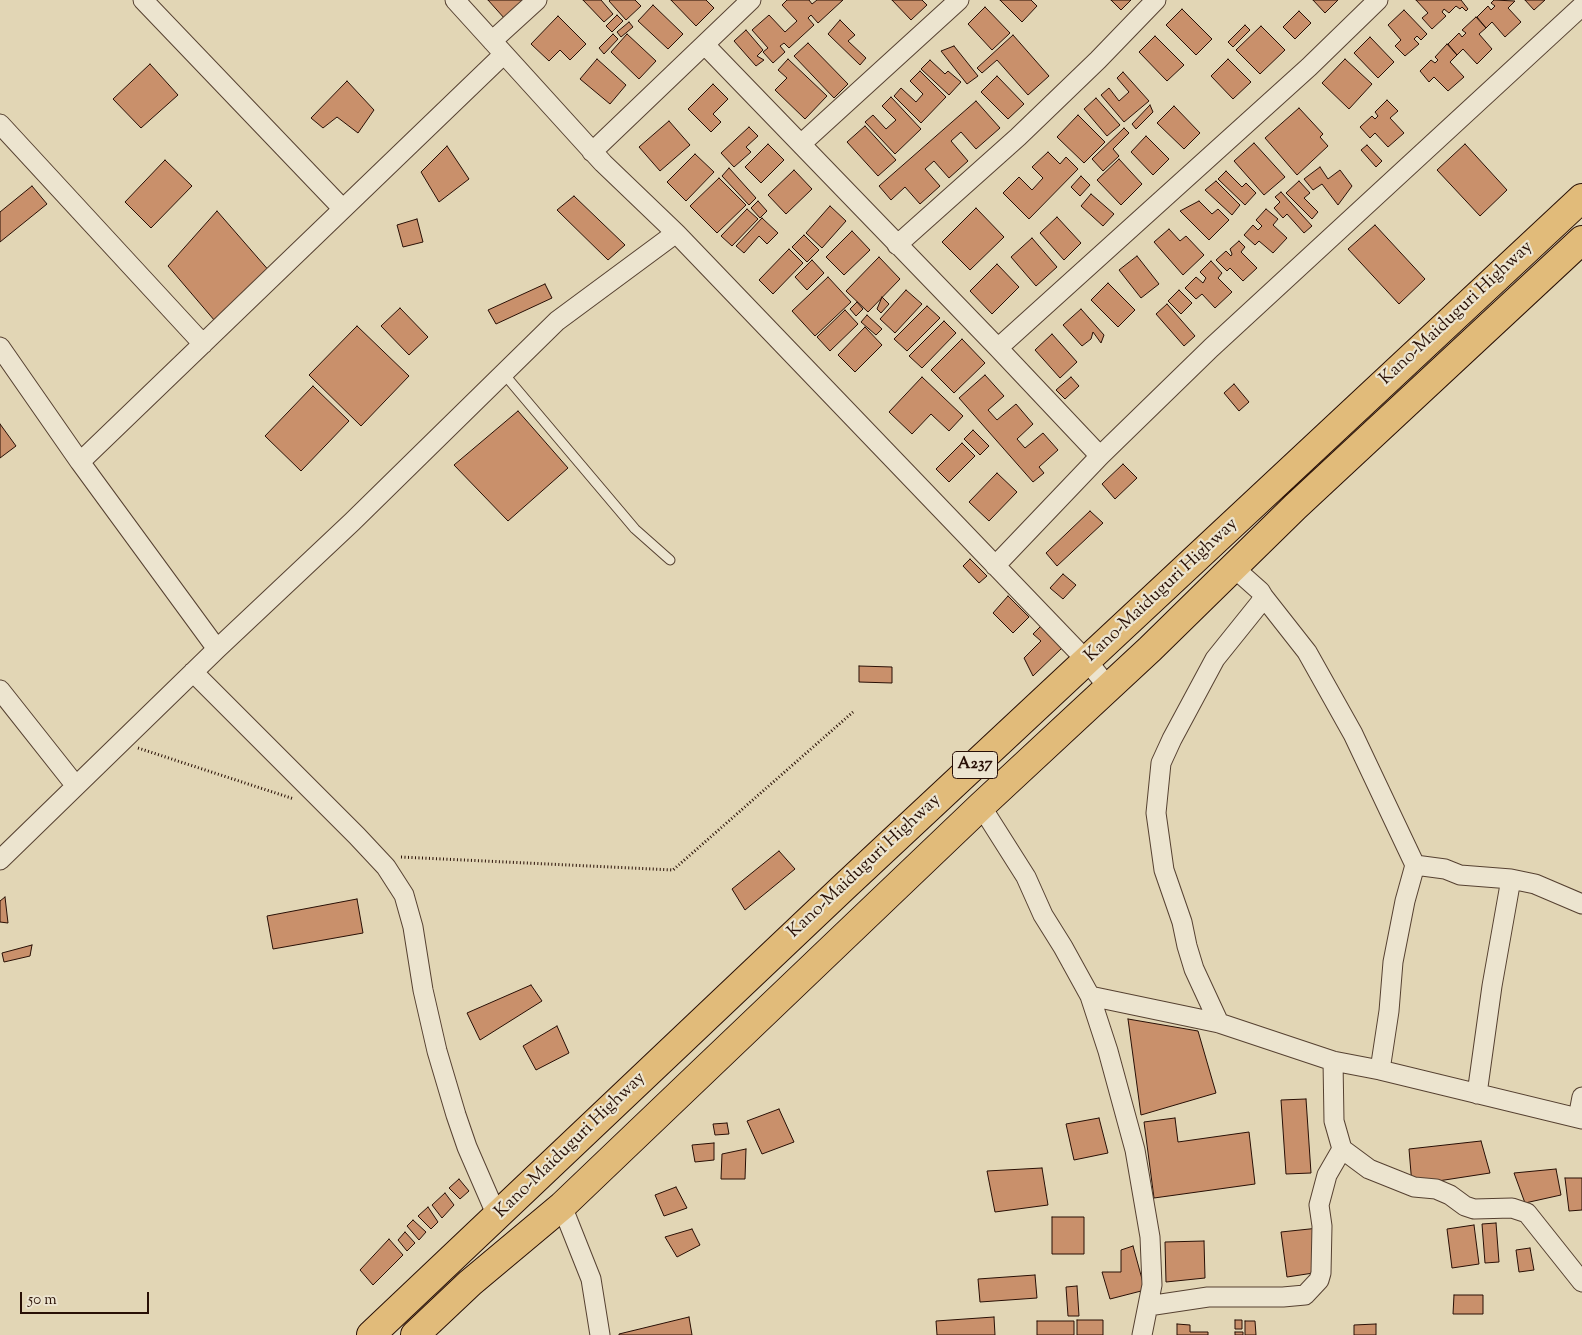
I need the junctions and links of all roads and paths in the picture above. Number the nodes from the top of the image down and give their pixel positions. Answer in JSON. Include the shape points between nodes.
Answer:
{"nodes":[{"id":1,"x":143,"y":0,"type":"edge"},
{"id":2,"x":455,"y":0,"type":"edge"},
{"id":3,"x":537,"y":0,"type":"edge"},
{"id":4,"x":751,"y":0,"type":"edge"},
{"id":5,"x":959,"y":0,"type":"edge"},
{"id":6,"x":1156,"y":0,"type":"edge"},
{"id":7,"x":1378,"y":0,"type":"edge"},
{"id":8,"x":1582,"y":6,"type":"edge"},
{"id":9,"x":705,"y":45,"type":"junction"},
{"id":10,"x":498,"y":48,"type":"junction"},
{"id":11,"x":0,"y":124,"type":"edge"},
{"id":12,"x":801,"y":144,"type":"junction"},
{"id":13,"x":592,"y":152,"type":"junction"},
{"id":14,"x":1582,"y":198,"type":"edge"},
{"id":15,"x":344,"y":209,"type":"junction"},
{"id":16,"x":676,"y":233,"type":"junction"},
{"id":17,"x":1582,"y":240,"type":"edge"},
{"id":18,"x":897,"y":245,"type":"junction"},
{"id":19,"x":203,"y":344,"type":"junction"},
{"id":20,"x":0,"y":347,"type":"edge"},
{"id":21,"x":998,"y":348,"type":"junction"},
{"id":22,"x":504,"y":374,"type":"junction"},
{"id":23,"x":1100,"y":456,"type":"junction"},
{"id":24,"x":80,"y":462,"type":"junction"},
{"id":25,"x":670,"y":560,"type":"dead end"},
{"id":26,"x":995,"y":566,"type":"junction"},
{"id":27,"x":1233,"y":567,"type":"junction"},
{"id":28,"x":1263,"y":596,"type":"junction"},
{"id":29,"x":217,"y":648,"type":"junction"},
{"id":30,"x":1087,"y":661,"type":"junction"},
{"id":31,"x":193,"y":672,"type":"junction"},
{"id":32,"x":1109,"y":688,"type":"junction"},
{"id":33,"x":0,"y":690,"type":"edge"},
{"id":34,"x":853,"y":712,"type":"dead end"},
{"id":35,"x":120,"y":742,"type":"junction"},
{"id":36,"x":76,"y":786,"type":"junction"},
{"id":37,"x":296,"y":800,"type":"dead end"},
{"id":38,"x":982,"y":806,"type":"junction"},
{"id":39,"x":375,"y":856,"type":"junction"},
{"id":40,"x":0,"y":860,"type":"edge"},
{"id":41,"x":1416,"y":866,"type":"junction"},
{"id":42,"x":1511,"y":879,"type":"junction"},
{"id":43,"x":1582,"y":904,"type":"edge"},
{"id":44,"x":1090,"y":996,"type":"junction"},
{"id":45,"x":1219,"y":1023,"type":"junction"},
{"id":46,"x":1333,"y":1061,"type":"junction"},
{"id":47,"x":1380,"y":1070,"type":"junction"},
{"id":48,"x":1477,"y":1094,"type":"junction"},
{"id":49,"x":1582,"y":1097,"type":"edge"},
{"id":50,"x":1580,"y":1119,"type":"edge"},
{"id":51,"x":1342,"y":1149,"type":"junction"},
{"id":52,"x":562,"y":1206,"type":"junction"},
{"id":53,"x":497,"y":1216,"type":"junction"},
{"id":54,"x":1582,"y":1282,"type":"edge"},
{"id":55,"x":1148,"y":1306,"type":"junction"},
{"id":56,"x":371,"y":1335,"type":"edge"},
{"id":57,"x":415,"y":1335,"type":"edge"},
{"id":58,"x":600,"y":1335,"type":"edge"},
{"id":59,"x":1142,"y":1335,"type":"edge"}],
"edges":[{"from":1,"to":15,"type":"street"},
{"from":2,"to":10,"type":"street"},
{"from":3,"to":10,"type":"street"},
{"from":4,"to":9,"type":"street"},
{"from":5,"to":12,"type":"street"},
{"from":6,"to":18,"type":"street","via":[[1018,137]]},
{"from":7,"to":21,"type":"street","via":[[1309,67]]},
{"from":8,"to":23,"type":"street","via":[[1210,348]]},
{"from":9,"to":12,"type":"street"},
{"from":9,"to":13,"type":"street"},
{"from":10,"to":13,"type":"street"},
{"from":10,"to":15,"type":"street"},
{"from":11,"to":19,"type":"street"},
{"from":12,"to":18,"type":"street"},
{"from":13,"to":16,"type":"street"},
{"from":14,"to":30,"type":"highway","name":"Kano-Maiduguri Highway","number":"A237"},
{"from":15,"to":19,"type":"street"},
{"from":16,"to":22,"type":"street","via":[[557,321]]},
{"from":16,"to":26,"type":"street"},
{"from":17,"to":27,"type":"highway","name":"Kano-Maiduguri Highway","number":"A237"},
{"from":18,"to":21,"type":"street"},
{"from":19,"to":24,"type":"street"},
{"from":20,"to":24,"type":"street"},
{"from":21,"to":23,"type":"street"},
{"from":22,"to":25,"type":"lane","via":[[635,530]]},
{"from":22,"to":29,"type":"street"},
{"from":23,"to":26,"type":"street"},
{"from":24,"to":29,"type":"street"},
{"from":26,"to":30,"type":"street"},
{"from":27,"to":28,"type":"street"},
{"from":27,"to":32,"type":"highway","name":"Kano-Maiduguri Highway","number":"A237"},
{"from":28,"to":41,"type":"street","via":[[1307,652],[1353,734]]},
{"from":28,"to":45,"type":"street","via":[[1215,659],[1168,747],[1160,771],[1156,814],[1164,870],[1194,969]]},
{"from":29,"to":31,"type":"street"},
{"from":30,"to":32,"type":"street"},
{"from":30,"to":53,"type":"highway","name":"Kano-Maiduguri Highway","number":"A237"},
{"from":31,"to":35,"type":"street"},
{"from":31,"to":39,"type":"street"},
{"from":32,"to":38,"type":"highway","name":"Kano-Maiduguri Highway","number":"A237"},
{"from":33,"to":36,"type":"street"},
{"from":34,"to":39,"type":"path","via":[[673,870]]},
{"from":35,"to":36,"type":"street"},
{"from":35,"to":37,"type":"path"},
{"from":36,"to":40,"type":"street"},
{"from":38,"to":44,"type":"street","via":[[1026,877],[1043,915]]},
{"from":38,"to":52,"type":"highway","name":"Kano-Maiduguri Highway","number":"A237"},
{"from":39,"to":53,"type":"street","via":[[395,880],[408,904],[423,990],[443,1069],[467,1147]]},
{"from":41,"to":42,"type":"street","via":[[1445,869],[1460,875]]},
{"from":41,"to":47,"type":"street","via":[[1405,901],[1393,962]]},
{"from":42,"to":43,"type":"street","via":[[1535,884]]},
{"from":42,"to":48,"type":"street"},
{"from":44,"to":45,"type":"street"},
{"from":44,"to":55,"type":"street","via":[[1135,1150],[1150,1237],[1152,1285]]},
{"from":45,"to":46,"type":"street"},
{"from":46,"to":47,"type":"street"},
{"from":46,"to":51,"type":"street","via":[[1334,1121]]},
{"from":47,"to":48,"type":"street"},
{"from":48,"to":50,"type":"street"},
{"from":49,"to":50,"type":"street"},
{"from":51,"to":54,"type":"street","via":[[1369,1170],[1414,1188],[1436,1189],[1465,1206],[1474,1209],[1512,1208],[1527,1213]]},
{"from":51,"to":55,"type":"street","via":[[1327,1175],[1320,1205],[1322,1273],[1305,1295],[1208,1297]]},
{"from":52,"to":57,"type":"highway","name":"Kano-Maiduguri Highway","number":"A237","via":[[470,1283]]},
{"from":52,"to":58,"type":"street","via":[[591,1279]]},
{"from":53,"to":56,"type":"highway","name":"Kano-Maiduguri Highway","number":"A237"},
{"from":55,"to":59,"type":"street"}]}
